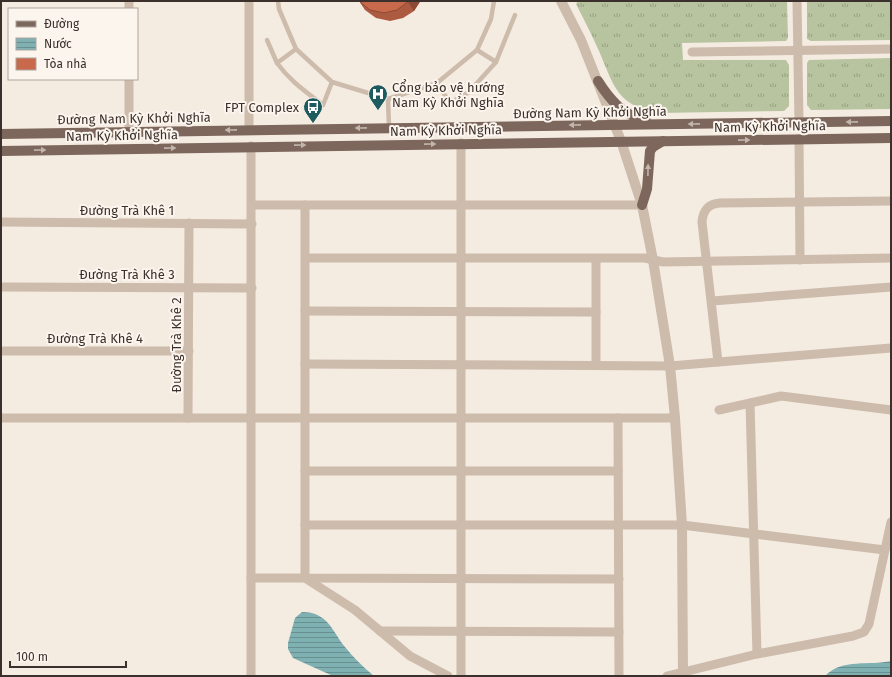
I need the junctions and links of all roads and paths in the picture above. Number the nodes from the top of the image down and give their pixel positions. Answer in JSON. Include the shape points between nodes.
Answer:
{"nodes":[{"id":1,"x":249,"y":1,"type":"edge"},
{"id":2,"x":278,"y":1,"type":"edge"},
{"id":3,"x":494,"y":1,"type":"edge"},
{"id":4,"x":561,"y":1,"type":"edge"},
{"id":5,"x":796,"y":1,"type":"edge"},
{"id":6,"x":516,"y":15,"type":"dead end"},
{"id":7,"x":267,"y":40,"type":"dead end"},
{"id":8,"x":296,"y":49,"type":"junction"},
{"id":9,"x":891,"y":49,"type":"edge"},
{"id":10,"x":476,"y":50,"type":"junction"},
{"id":11,"x":797,"y":50,"type":"junction"},
{"id":12,"x":692,"y":52,"type":"dead end"},
{"id":13,"x":496,"y":62,"type":"junction"},
{"id":14,"x":276,"y":63,"type":"junction"},
{"id":15,"x":129,"y":80,"type":"edge"},
{"id":16,"x":598,"y":81,"type":"junction"},
{"id":17,"x":332,"y":82,"type":"junction"},
{"id":18,"x":437,"y":83,"type":"junction"},
{"id":19,"x":388,"y":98,"type":"junction"},
{"id":20,"x":891,"y":121,"type":"edge"},
{"id":21,"x":798,"y":122,"type":"junction"},
{"id":22,"x":660,"y":124,"type":"junction"},
{"id":23,"x":614,"y":125,"type":"junction"},
{"id":24,"x":389,"y":127,"type":"junction"},
{"id":25,"x":249,"y":130,"type":"junction"},
{"id":26,"x":129,"y":131,"type":"junction"},
{"id":27,"x":1,"y":134,"type":"edge"},
{"id":28,"x":891,"y":138,"type":"edge"},
{"id":29,"x":799,"y":139,"type":"junction"},
{"id":30,"x":621,"y":141,"type":"junction"},
{"id":31,"x":663,"y":141,"type":"junction"},
{"id":32,"x":461,"y":143,"type":"junction"},
{"id":33,"x":251,"y":146,"type":"junction"},
{"id":34,"x":1,"y":150,"type":"edge"},
{"id":35,"x":891,"y":201,"type":"edge"},
{"id":36,"x":800,"y":202,"type":"junction"},
{"id":37,"x":252,"y":204,"type":"junction"},
{"id":38,"x":305,"y":204,"type":"junction"},
{"id":39,"x":461,"y":205,"type":"junction"},
{"id":40,"x":642,"y":205,"type":"junction"},
{"id":41,"x":1,"y":222,"type":"edge"},
{"id":42,"x":189,"y":223,"type":"junction"},
{"id":43,"x":252,"y":224,"type":"junction"},
{"id":44,"x":306,"y":258,"type":"junction"},
{"id":45,"x":461,"y":258,"type":"junction"},
{"id":46,"x":891,"y":258,"type":"edge"},
{"id":47,"x":596,"y":259,"type":"junction"},
{"id":48,"x":653,"y":260,"type":"junction"},
{"id":49,"x":800,"y":260,"type":"junction"},
{"id":50,"x":707,"y":261,"type":"junction"},
{"id":51,"x":1,"y":287,"type":"edge"},
{"id":52,"x":891,"y":287,"type":"edge"},
{"id":53,"x":189,"y":288,"type":"junction"},
{"id":54,"x":252,"y":288,"type":"junction"},
{"id":55,"x":712,"y":301,"type":"junction"},
{"id":56,"x":305,"y":311,"type":"junction"},
{"id":57,"x":461,"y":312,"type":"junction"},
{"id":58,"x":596,"y":312,"type":"junction"},
{"id":59,"x":891,"y":348,"type":"edge"},
{"id":60,"x":1,"y":351,"type":"edge"},
{"id":61,"x":189,"y":351,"type":"junction"},
{"id":62,"x":718,"y":362,"type":"junction"},
{"id":63,"x":305,"y":364,"type":"junction"},
{"id":64,"x":461,"y":364,"type":"junction"},
{"id":65,"x":596,"y":365,"type":"junction"},
{"id":66,"x":670,"y":366,"type":"junction"},
{"id":67,"x":750,"y":403,"type":"junction"},
{"id":68,"x":719,"y":410,"type":"dead end"},
{"id":69,"x":891,"y":410,"type":"edge"},
{"id":70,"x":1,"y":418,"type":"edge"},
{"id":71,"x":188,"y":418,"type":"junction"},
{"id":72,"x":252,"y":418,"type":"junction"},
{"id":73,"x":305,"y":418,"type":"junction"},
{"id":74,"x":461,"y":418,"type":"junction"},
{"id":75,"x":618,"y":418,"type":"junction"},
{"id":76,"x":675,"y":418,"type":"junction"},
{"id":77,"x":305,"y":471,"type":"junction"},
{"id":78,"x":461,"y":471,"type":"junction"},
{"id":79,"x":618,"y":471,"type":"junction"},
{"id":80,"x":891,"y":522,"type":"edge"},
{"id":81,"x":305,"y":525,"type":"junction"},
{"id":82,"x":461,"y":525,"type":"junction"},
{"id":83,"x":619,"y":525,"type":"junction"},
{"id":84,"x":682,"y":525,"type":"junction"},
{"id":85,"x":753,"y":534,"type":"junction"},
{"id":86,"x":885,"y":550,"type":"junction"},
{"id":87,"x":251,"y":578,"type":"junction"},
{"id":88,"x":305,"y":578,"type":"junction"},
{"id":89,"x":461,"y":578,"type":"junction"},
{"id":90,"x":618,"y":578,"type":"junction"},
{"id":91,"x":380,"y":631,"type":"junction"},
{"id":92,"x":461,"y":631,"type":"junction"},
{"id":93,"x":618,"y":632,"type":"junction"},
{"id":94,"x":757,"y":654,"type":"junction"},
{"id":95,"x":683,"y":674,"type":"edge"},
{"id":96,"x":251,"y":676,"type":"edge"},
{"id":97,"x":448,"y":676,"type":"edge"},
{"id":98,"x":461,"y":676,"type":"edge"},
{"id":99,"x":619,"y":676,"type":"edge"},
{"id":100,"x":667,"y":676,"type":"edge"}],
"edges":[{"from":1,"to":25,"type":"street"},
{"from":2,"to":8,"type":"lane"},
{"from":3,"to":10,"type":"lane","via":[[491,18]]},
{"from":4,"to":16,"type":"street"},
{"from":5,"to":11,"type":"street"},
{"from":6,"to":13,"type":"lane"},
{"from":7,"to":14,"type":"lane"},
{"from":8,"to":14,"type":"lane"},
{"from":8,"to":17,"type":"lane"},
{"from":9,"to":11,"type":"street"},
{"from":10,"to":13,"type":"lane"},
{"from":10,"to":18,"type":"lane"},
{"from":11,"to":12,"type":"street"},
{"from":11,"to":21,"type":"street"},
{"from":13,"to":18,"type":"lane","via":[[470,92],[450,103]]},
{"from":14,"to":17,"type":"lane","via":[[300,89],[323,105]]},
{"from":15,"to":26,"type":"street"},
{"from":16,"to":22,"type":"main road","via":[[611,100],[622,110],[636,118]]},
{"from":16,"to":23,"type":"street"},
{"from":17,"to":19,"type":"lane"},
{"from":18,"to":19,"type":"lane"},
{"from":19,"to":24,"type":"lane"},
{"from":20,"to":21,"type":"main road","name":"Đường Nam Kỳ Khởi Nghĩa","one_way":true},
{"from":21,"to":22,"type":"main road","name":"Đường Nam Kỳ Khởi Nghĩa","one_way":true},
{"from":22,"to":23,"type":"main road","name":"Đường Nam Kỳ Khởi Nghĩa"},
{"from":23,"to":24,"type":"main road","name":"Đường Nam Kỳ Khởi Nghĩa","one_way":true},
{"from":23,"to":30,"type":"street"},
{"from":24,"to":25,"type":"main road","name":"Đường Nam Kỳ Khởi Nghĩa","one_way":true},
{"from":25,"to":26,"type":"main road","name":"Đường Nam Kỳ Khởi Nghĩa","one_way":true},
{"from":26,"to":27,"type":"main road","name":"Đường Nam Kỳ Khởi Nghĩa"},
{"from":28,"to":29,"type":"main road","name":"Nam Kỳ Khởi Nghĩa"},
{"from":31,"to":29,"type":"main road","name":"Nam Kỳ Khởi Nghĩa","one_way":true},
{"from":29,"to":36,"type":"street"},
{"from":30,"to":31,"type":"main road","name":"Nam Kỳ Khởi Nghĩa"},
{"from":30,"to":32,"type":"main road","name":"Nam Kỳ Khởi Nghĩa"},
{"from":30,"to":40,"type":"street"},
{"from":40,"to":31,"type":"main road","one_way":true,"via":[[647,189],[650,151]]},
{"from":33,"to":32,"type":"main road","name":"Nam Kỳ Khởi Nghĩa","one_way":true},
{"from":32,"to":39,"type":"street"},
{"from":34,"to":33,"type":"main road","name":"Nam Kỳ Khởi Nghĩa","one_way":true},
{"from":33,"to":37,"type":"street"},
{"from":35,"to":36,"type":"street"},
{"from":36,"to":49,"type":"street"},
{"from":36,"to":50,"type":"street","via":[[720,203],[708,206],[702,222]]},
{"from":37,"to":38,"type":"street"},
{"from":37,"to":43,"type":"street"},
{"from":38,"to":39,"type":"street"},
{"from":38,"to":44,"type":"street"},
{"from":39,"to":40,"type":"street"},
{"from":39,"to":45,"type":"street"},
{"from":40,"to":48,"type":"street"},
{"from":41,"to":42,"type":"street","name":"Đường Trà Khê 1"},
{"from":42,"to":43,"type":"street","name":"Đường Trà Khê 1"},
{"from":42,"to":53,"type":"street","name":"Đường Trà Khê 2"},
{"from":43,"to":54,"type":"street"},
{"from":44,"to":45,"type":"street"},
{"from":44,"to":56,"type":"street"},
{"from":45,"to":47,"type":"street"},
{"from":45,"to":57,"type":"street"},
{"from":46,"to":49,"type":"street"},
{"from":47,"to":48,"type":"street"},
{"from":47,"to":58,"type":"street"},
{"from":48,"to":50,"type":"street"},
{"from":48,"to":66,"type":"street"},
{"from":49,"to":50,"type":"street"},
{"from":50,"to":55,"type":"street"},
{"from":51,"to":53,"type":"street","name":"Đường Trà Khê 3"},
{"from":52,"to":55,"type":"street"},
{"from":53,"to":54,"type":"street","name":"Đường Trà Khê 3"},
{"from":53,"to":61,"type":"street","name":"Đường Trà Khê 2"},
{"from":54,"to":72,"type":"street"},
{"from":55,"to":62,"type":"street"},
{"from":56,"to":57,"type":"street"},
{"from":56,"to":63,"type":"street"},
{"from":57,"to":58,"type":"street"},
{"from":57,"to":64,"type":"street"},
{"from":58,"to":65,"type":"street"},
{"from":59,"to":62,"type":"street"},
{"from":60,"to":61,"type":"street","name":"Đường Trà Khê 4"},
{"from":61,"to":71,"type":"street","name":"Đường Trà Khê 2"},
{"from":62,"to":66,"type":"street"},
{"from":63,"to":64,"type":"street"},
{"from":63,"to":73,"type":"street"},
{"from":64,"to":65,"type":"street"},
{"from":64,"to":74,"type":"street"},
{"from":65,"to":66,"type":"street"},
{"from":66,"to":76,"type":"street"},
{"from":67,"to":68,"type":"street"},
{"from":67,"to":69,"type":"street","via":[[773,396],[788,396]]},
{"from":67,"to":85,"type":"street"},
{"from":70,"to":71,"type":"street"},
{"from":71,"to":72,"type":"street"},
{"from":72,"to":73,"type":"street"},
{"from":72,"to":87,"type":"street"},
{"from":73,"to":74,"type":"street"},
{"from":73,"to":77,"type":"street"},
{"from":74,"to":75,"type":"street"},
{"from":74,"to":78,"type":"street"},
{"from":75,"to":76,"type":"street"},
{"from":75,"to":79,"type":"street"},
{"from":76,"to":84,"type":"street"},
{"from":77,"to":78,"type":"street"},
{"from":77,"to":81,"type":"street"},
{"from":78,"to":79,"type":"street"},
{"from":78,"to":82,"type":"street"},
{"from":79,"to":83,"type":"street"},
{"from":80,"to":86,"type":"street"},
{"from":81,"to":82,"type":"street"},
{"from":81,"to":88,"type":"street"},
{"from":82,"to":83,"type":"street"},
{"from":82,"to":89,"type":"street"},
{"from":83,"to":84,"type":"street"},
{"from":83,"to":90,"type":"street"},
{"from":84,"to":85,"type":"street"},
{"from":84,"to":95,"type":"street"},
{"from":85,"to":86,"type":"street"},
{"from":85,"to":94,"type":"street"},
{"from":86,"to":94,"type":"street","via":[[869,624],[864,632]]},
{"from":87,"to":88,"type":"street"},
{"from":87,"to":96,"type":"street"},
{"from":88,"to":89,"type":"street"},
{"from":88,"to":91,"type":"street","via":[[355,610]]},
{"from":89,"to":90,"type":"street"},
{"from":89,"to":92,"type":"street"},
{"from":90,"to":93,"type":"street"},
{"from":91,"to":92,"type":"street"},
{"from":91,"to":97,"type":"street","via":[[410,656]]},
{"from":92,"to":93,"type":"street"},
{"from":92,"to":98,"type":"street"},
{"from":93,"to":99,"type":"street"},
{"from":94,"to":95,"type":"street"},
{"from":95,"to":100,"type":"street"}]}
